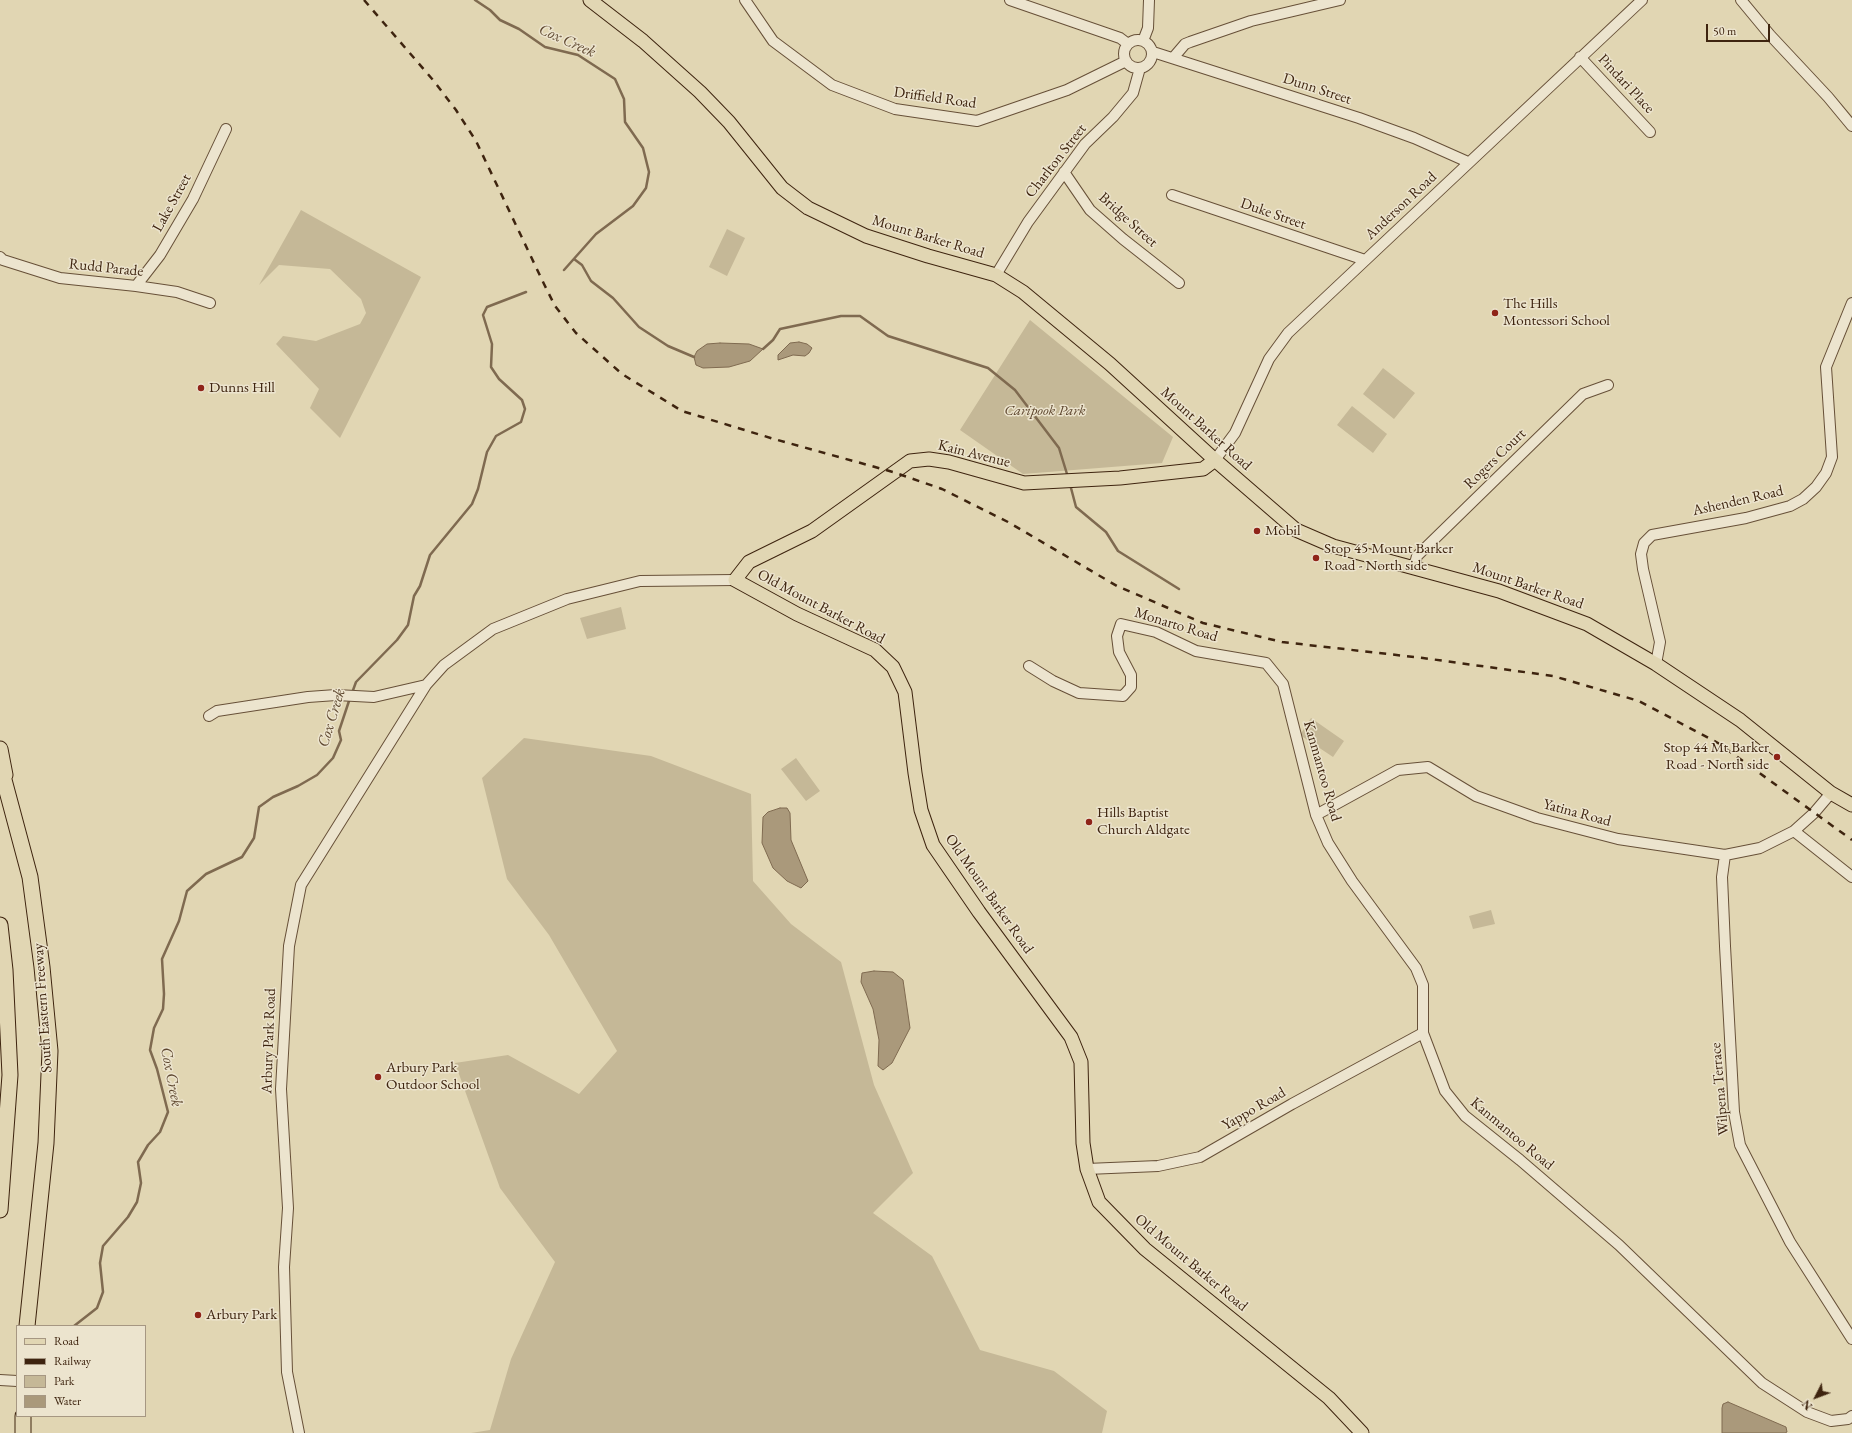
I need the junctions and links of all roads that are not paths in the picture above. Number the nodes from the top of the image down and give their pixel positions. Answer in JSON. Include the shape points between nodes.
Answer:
{"nodes":[{"id":1,"x":590,"y":0,"type":"edge"},
{"id":2,"x":745,"y":0,"type":"edge"},
{"id":3,"x":1010,"y":0,"type":"edge"},
{"id":4,"x":1149,"y":0,"type":"edge"},
{"id":5,"x":1340,"y":0,"type":"edge"},
{"id":6,"x":1642,"y":0,"type":"edge"},
{"id":7,"x":1741,"y":0,"type":"edge"},
{"id":8,"x":1143,"y":41,"type":"junction"},
{"id":9,"x":1128,"y":44,"type":"junction"},
{"id":10,"x":1153,"y":52,"type":"junction"},
{"id":11,"x":1580,"y":57,"type":"junction"},
{"id":12,"x":1174,"y":58,"type":"junction"},
{"id":13,"x":1126,"y":61,"type":"junction"},
{"id":14,"x":1140,"y":68,"type":"junction"},
{"id":15,"x":1852,"y":126,"type":"edge"},
{"id":16,"x":226,"y":129,"type":"dead end"},
{"id":17,"x":1650,"y":132,"type":"dead end"},
{"id":18,"x":1468,"y":162,"type":"junction"},
{"id":19,"x":1064,"y":172,"type":"junction"},
{"id":20,"x":1172,"y":195,"type":"dead end"},
{"id":21,"x":0,"y":257,"type":"edge"},
{"id":22,"x":1365,"y":260,"type":"junction"},
{"id":23,"x":996,"y":275,"type":"junction"},
{"id":24,"x":1179,"y":283,"type":"dead end"},
{"id":25,"x":136,"y":286,"type":"junction"},
{"id":26,"x":210,"y":302,"type":"dead end"},
{"id":27,"x":1852,"y":303,"type":"edge"},
{"id":28,"x":1608,"y":385,"type":"dead end"},
{"id":29,"x":1215,"y":460,"type":"junction"},
{"id":30,"x":1414,"y":567,"type":"junction"},
{"id":31,"x":735,"y":580,"type":"junction"},
{"id":32,"x":1656,"y":664,"type":"junction"},
{"id":33,"x":1029,"y":666,"type":"dead end"},
{"id":34,"x":1283,"y":684,"type":"joint"},
{"id":35,"x":426,"y":685,"type":"junction"},
{"id":36,"x":209,"y":716,"type":"dead end"},
{"id":37,"x":0,"y":749,"type":"edge"},
{"id":38,"x":0,"y":765,"type":"edge"},
{"id":39,"x":1831,"y":793,"type":"junction"},
{"id":40,"x":1852,"y":805,"type":"edge"},
{"id":41,"x":11,"y":806,"type":"junction"},
{"id":42,"x":1316,"y":815,"type":"junction"},
{"id":43,"x":1794,"y":832,"type":"junction"},
{"id":44,"x":1725,"y":855,"type":"junction"},
{"id":45,"x":1852,"y":877,"type":"edge"},
{"id":46,"x":0,"y":925,"type":"edge"},
{"id":47,"x":0,"y":976,"type":"edge"},
{"id":48,"x":6,"y":1004,"type":"junction"},
{"id":49,"x":1423,"y":1033,"type":"junction"},
{"id":50,"x":1087,"y":1169,"type":"junction"},
{"id":51,"x":0,"y":1210,"type":"edge"},
{"id":52,"x":26,"y":1325,"type":"edge"},
{"id":53,"x":1852,"y":1339,"type":"edge"},
{"id":54,"x":0,"y":1380,"type":"edge"},
{"id":55,"x":16,"y":1381,"type":"edge"},
{"id":56,"x":1852,"y":1416,"type":"edge"},
{"id":57,"x":23,"y":1417,"type":"edge"},
{"id":58,"x":23,"y":1433,"type":"edge"},
{"id":59,"x":299,"y":1433,"type":"edge"},
{"id":60,"x":1362,"y":1433,"type":"edge"}],
"edges":[{"from":1,"to":23,"type":"main road","name":"Mount Barker Road","via":[[643,41],[700,92],[729,122],[782,188],[808,208],[866,236]]},
{"from":2,"to":13,"type":"street","name":"Driffield Road","via":[[773,41],[832,85],[896,109],[977,121],[1068,90]]},
{"from":3,"to":9,"type":"street","via":[[1120,38]]},
{"from":4,"to":8,"type":"street","via":[[1148,28]]},
{"from":5,"to":12,"type":"street","via":[[1251,21],[1190,42],[1185,44]]},
{"from":6,"to":11,"type":"street","name":"Anderson Road"},
{"from":7,"to":15,"type":"street"},
{"from":8,"to":9,"type":"street","via":[[1135,40]]},
{"from":8,"to":10,"type":"street","via":[[1150,45]]},
{"from":9,"to":13,"type":"street","via":[[1124,52]]},
{"from":10,"to":12,"type":"street","name":"Dunn Street"},
{"from":10,"to":14,"type":"street","via":[[1150,63]]},
{"from":11,"to":17,"type":"street","name":"Pindari Place"},
{"from":11,"to":18,"type":"street","name":"Anderson Road"},
{"from":12,"to":18,"type":"street","name":"Dunn Street","via":[[1414,138]]},
{"from":13,"to":14,"type":"street","via":[[1134,68]]},
{"from":14,"to":19,"type":"street","name":"Charlton Street","via":[[1133,94],[1085,144]]},
{"from":16,"to":25,"type":"street","name":"Lake Street","via":[[190,205],[160,255]]},
{"from":18,"to":22,"type":"street","name":"Anderson Road"},
{"from":19,"to":23,"type":"street","name":"Charlton Street","via":[[1028,222]]},
{"from":19,"to":24,"type":"street","name":"Bridge Street","via":[[1090,210]]},
{"from":20,"to":22,"type":"street","name":"Duke Street"},
{"from":21,"to":25,"type":"street","name":"Rudd Parade","via":[[60,278]]},
{"from":22,"to":29,"type":"street","name":"Anderson Road","via":[[1288,334],[1269,359],[1235,433]]},
{"from":23,"to":29,"type":"main road","name":"Mount Barker Road","via":[[1023,292],[1110,364]]},
{"from":25,"to":26,"type":"street","name":"Rudd Parade","via":[[177,292]]},
{"from":27,"to":32,"type":"street","name":"Ashenden Road","via":[[1826,367],[1832,457],[1826,473],[1816,487],[1803,499],[1790,506],[1746,518],[1652,534],[1644,543],[1641,554],[1643,569],[1660,642]]},
{"from":28,"to":30,"type":"street","name":"Rogers Court","via":[[1583,394],[1418,556]]},
{"from":29,"to":30,"type":"main road","name":"Mount Barker Road","via":[[1296,530],[1333,546]]},
{"from":29,"to":31,"type":"main road","name":"Kain Avenue","via":[[1203,469],[1120,478],[1024,483],[949,462],[929,459],[910,461],[812,530],[749,562]]},
{"from":30,"to":32,"type":"main road","name":"Mount Barker Road","via":[[1499,591],[1587,624]]},
{"from":31,"to":35,"type":"street","name":"Old Mount Barker Road","via":[[640,581],[567,599],[493,630],[444,665]]},
{"from":31,"to":50,"type":"main road","name":"Old Mount Barker Road","via":[[797,614],[875,650],[893,667],[905,692],[921,810],[933,844],[979,912],[1071,1037],[1081,1062],[1083,1143]]},
{"from":32,"to":39,"type":"main road","name":"Mount Barker Road","via":[[1740,720]]},
{"from":33,"to":34,"type":"street","name":"Monarto Road","via":[[1079,693],[1123,696],[1131,687],[1131,675],[1119,652],[1117,636],[1121,624],[1156,632],[1196,650],[1266,663]]},
{"from":34,"to":42,"type":"street","name":"Kanmantoo Road"},
{"from":35,"to":36,"type":"street","via":[[374,698],[336,695],[308,697],[217,711]]},
{"from":35,"to":59,"type":"street","name":"Arbury Park Road","via":[[302,885],[289,946],[281,1089],[288,1208],[284,1267],[287,1372]]},
{"from":37,"to":41,"type":"highway"},
{"from":38,"to":41,"type":"highway","name":"South Eastern Freeway"},
{"from":39,"to":40,"type":"main road","name":"Mount Barker Road"},
{"from":39,"to":43,"type":"street","name":"Yatina Road"},
{"from":41,"to":52,"type":"highway","name":"South Eastern Freeway","via":[[30,877],[50,1051],[46,1142]]},
{"from":42,"to":44,"type":"street","name":"Yatina Road","via":[[1398,770],[1428,767],[1476,796],[1537,818],[1618,839]]},
{"from":42,"to":49,"type":"street","name":"Kanmantoo Road","via":[[1328,843],[1352,881],[1416,968],[1423,985]]},
{"from":43,"to":44,"type":"street","name":"Yatina Road","via":[[1760,848]]},
{"from":43,"to":45,"type":"street"},
{"from":44,"to":53,"type":"street","name":"Wilpena Terrace","via":[[1722,877],[1725,946],[1734,1112],[1740,1146],[1790,1242]]},
{"from":46,"to":48,"type":"highway"},
{"from":47,"to":48,"type":"highway"},
{"from":48,"to":51,"type":"highway","via":[[10,1075]]},
{"from":49,"to":50,"type":"street","name":"Yappo Road","via":[[1200,1157],[1158,1166]]},
{"from":49,"to":56,"type":"street","name":"Kanmantoo Road","via":[[1445,1091],[1465,1116],[1619,1245],[1762,1383],[1807,1412],[1831,1421]]},
{"from":50,"to":60,"type":"main road","name":"Old Mount Barker Road","via":[[1098,1202],[1145,1249],[1329,1398]]},
{"from":54,"to":55,"type":"street"},
{"from":57,"to":58,"type":"highway"}]}
